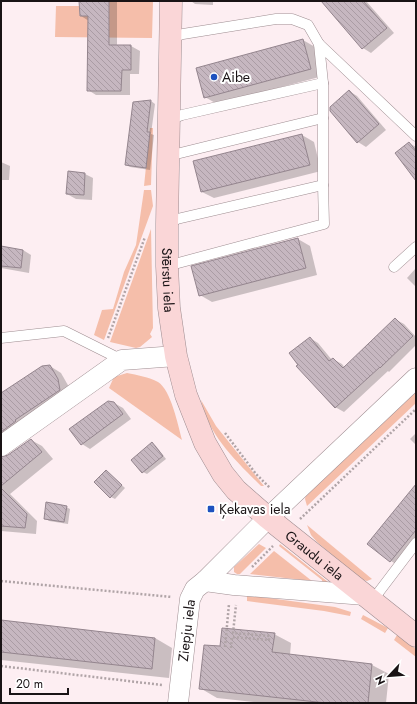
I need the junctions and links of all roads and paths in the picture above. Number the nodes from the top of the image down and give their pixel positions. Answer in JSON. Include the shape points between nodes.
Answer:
{"nodes":[{"id":1,"x":171,"y":1,"type":"edge"},
{"id":2,"x":170,"y":38,"type":"junction"},
{"id":3,"x":319,"y":44,"type":"junction"},
{"id":4,"x":323,"y":84,"type":"junction"},
{"id":5,"x":323,"y":118,"type":"junction"},
{"id":6,"x":168,"y":120,"type":"junction"},
{"id":7,"x":416,"y":136,"type":"edge"},
{"id":8,"x":168,"y":156,"type":"junction"},
{"id":9,"x":323,"y":184,"type":"junction"},
{"id":10,"x":166,"y":224,"type":"junction"},
{"id":11,"x":147,"y":233,"type":"dead end"},
{"id":12,"x":416,"y":247,"type":"edge"},
{"id":13,"x":167,"y":266,"type":"junction"},
{"id":14,"x":394,"y":267,"type":"dead end"},
{"id":15,"x":1,"y":338,"type":"edge"},
{"id":16,"x":104,"y":350,"type":"junction"},
{"id":17,"x":176,"y":356,"type":"junction"},
{"id":18,"x":122,"y":360,"type":"junction"},
{"id":19,"x":416,"y":378,"type":"edge"},
{"id":20,"x":416,"y":409,"type":"edge"},
{"id":21,"x":221,"y":428,"type":"dead end"},
{"id":22,"x":1,"y":446,"type":"edge"},
{"id":23,"x":284,"y":503,"type":"junction"},
{"id":24,"x":268,"y":518,"type":"junction"},
{"id":25,"x":294,"y":525,"type":"junction"},
{"id":26,"x":416,"y":543,"type":"edge"},
{"id":27,"x":1,"y":581,"type":"edge"},
{"id":28,"x":205,"y":581,"type":"junction"},
{"id":29,"x":234,"y":585,"type":"junction"},
{"id":30,"x":369,"y":598,"type":"junction"},
{"id":31,"x":190,"y":599,"type":"junction"},
{"id":32,"x":236,"y":605,"type":"dead end"},
{"id":33,"x":227,"y":622,"type":"junction"},
{"id":34,"x":234,"y":622,"type":"junction"},
{"id":35,"x":416,"y":636,"type":"edge"},
{"id":36,"x":225,"y":647,"type":"dead end"},
{"id":37,"x":231,"y":648,"type":"dead end"},
{"id":38,"x":1,"y":666,"type":"edge"},
{"id":39,"x":179,"y":695,"type":"edge"}],
"edges":[{"from":1,"to":2,"type":"main road","name":"Stērstu iela"},
{"from":2,"to":3,"type":"lane","via":[[292,19],[308,25]]},
{"from":2,"to":6,"type":"main road","name":"Stērstu iela"},
{"from":3,"to":4,"type":"lane"},
{"from":3,"to":7,"type":"lane"},
{"from":4,"to":5,"type":"lane"},
{"from":4,"to":6,"type":"lane"},
{"from":5,"to":8,"type":"lane"},
{"from":5,"to":9,"type":"lane"},
{"from":6,"to":8,"type":"main road","name":"Stērstu iela"},
{"from":8,"to":10,"type":"main road","name":"Stērstu iela"},
{"from":9,"to":10,"type":"lane","via":[[177,219]]},
{"from":9,"to":13,"type":"lane","via":[[324,224]]},
{"from":10,"to":13,"type":"main road","name":"Stērstu iela"},
{"from":11,"to":16,"type":"path"},
{"from":12,"to":14,"type":"lane"},
{"from":13,"to":17,"type":"main road","name":"Stērstu iela"},
{"from":15,"to":16,"type":"lane","via":[[64,331]]},
{"from":16,"to":18,"type":"lane"},
{"from":17,"to":18,"type":"street"},
{"from":17,"to":24,"type":"main road","name":"Graudu iela","via":[[186,395],[205,443],[223,474],[236,490]]},
{"from":18,"to":22,"type":"street"},
{"from":19,"to":23,"type":"street"},
{"from":20,"to":25,"type":"path"},
{"from":21,"to":23,"type":"path","via":[[256,474]]},
{"from":23,"to":24,"type":"street"},
{"from":23,"to":25,"type":"path"},
{"from":24,"to":25,"type":"main road","name":"Graudu iela"},
{"from":24,"to":28,"type":"street","name":"Ziepju iela"},
{"from":25,"to":29,"type":"path"},
{"from":25,"to":30,"type":"main road","name":"Graudu iela"},
{"from":26,"to":30,"type":"lane"},
{"from":27,"to":31,"type":"path"},
{"from":28,"to":29,"type":"street"},
{"from":28,"to":31,"type":"street","name":"Ziepju iela","via":[[195,589]]},
{"from":29,"to":30,"type":"street"},
{"from":29,"to":33,"type":"path"},
{"from":30,"to":35,"type":"main road","name":"Graudu iela"},
{"from":31,"to":39,"type":"street","name":"Ziepju iela"},
{"from":32,"to":34,"type":"path"},
{"from":33,"to":34,"type":"path"},
{"from":33,"to":36,"type":"path"},
{"from":34,"to":37,"type":"path","via":[[233,633],[269,636],[269,640],[232,637]]},
{"from":38,"to":39,"type":"path"}]}
